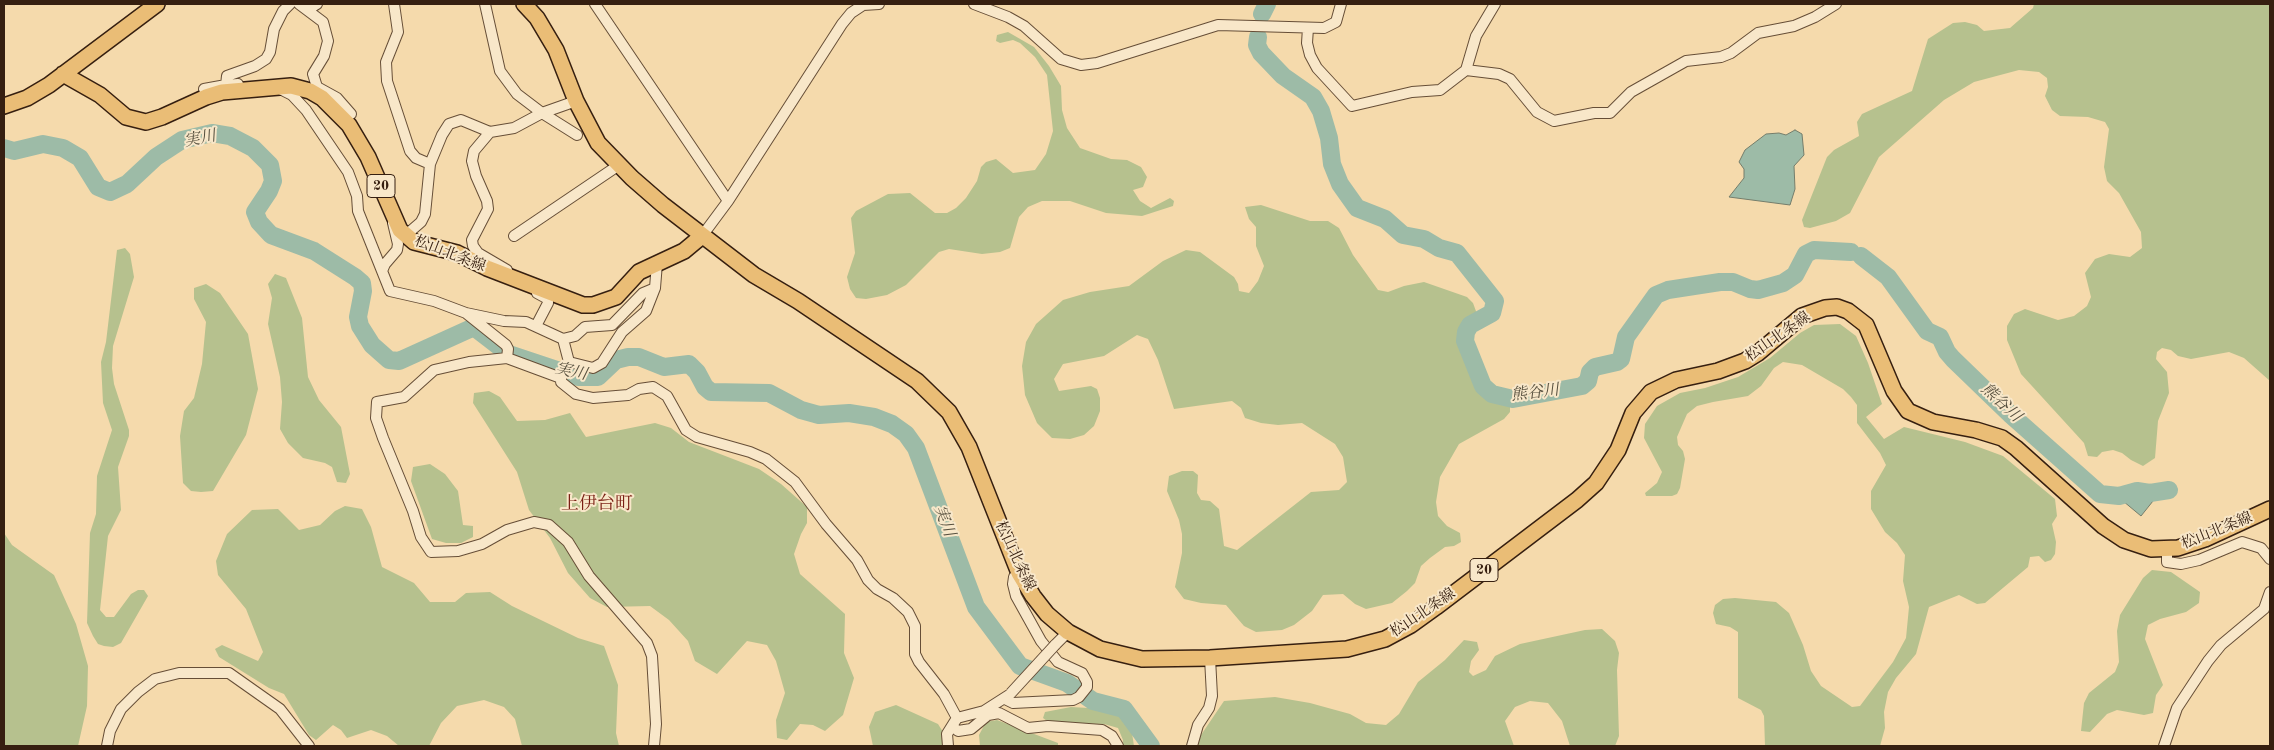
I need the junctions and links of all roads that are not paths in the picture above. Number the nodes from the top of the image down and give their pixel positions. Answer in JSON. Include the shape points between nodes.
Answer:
{"nodes":[{"id":1,"x":157,"y":4,"type":"edge"},
{"id":2,"x":290,"y":4,"type":"edge"},
{"id":3,"x":317,"y":4,"type":"edge"},
{"id":4,"x":394,"y":4,"type":"edge"},
{"id":5,"x":484,"y":4,"type":"edge"},
{"id":6,"x":524,"y":4,"type":"edge"},
{"id":7,"x":595,"y":4,"type":"edge"},
{"id":8,"x":879,"y":4,"type":"edge"},
{"id":9,"x":974,"y":4,"type":"edge"},
{"id":10,"x":1341,"y":4,"type":"edge"},
{"id":11,"x":1495,"y":4,"type":"edge"},
{"id":12,"x":1836,"y":4,"type":"edge"},
{"id":13,"x":303,"y":6,"type":"edge"},
{"id":14,"x":1308,"y":28,"type":"junction"},
{"id":15,"x":1466,"y":70,"type":"junction"},
{"id":16,"x":63,"y":74,"type":"junction"},
{"id":17,"x":226,"y":85,"type":"junction"},
{"id":18,"x":277,"y":87,"type":"junction"},
{"id":19,"x":204,"y":89,"type":"dead end"},
{"id":20,"x":247,"y":89,"type":"junction"},
{"id":21,"x":324,"y":95,"type":"junction"},
{"id":22,"x":576,"y":101,"type":"junction"},
{"id":23,"x":4,"y":106,"type":"edge"},
{"id":24,"x":542,"y":113,"type":"junction"},
{"id":25,"x":351,"y":114,"type":"dead end"},
{"id":26,"x":490,"y":132,"type":"junction"},
{"id":27,"x":578,"y":136,"type":"dead end"},
{"id":28,"x":430,"y":164,"type":"junction"},
{"id":29,"x":619,"y":165,"type":"junction"},
{"id":30,"x":728,"y":201,"type":"junction"},
{"id":31,"x":395,"y":218,"type":"junction"},
{"id":32,"x":406,"y":235,"type":"junction"},
{"id":33,"x":514,"y":236,"type":"dead end"},
{"id":34,"x":702,"y":236,"type":"junction"},
{"id":35,"x":657,"y":263,"type":"junction"},
{"id":36,"x":382,"y":271,"type":"junction"},
{"id":37,"x":521,"y":281,"type":"junction"},
{"id":38,"x":539,"y":288,"type":"junction"},
{"id":39,"x":655,"y":288,"type":"junction"},
{"id":40,"x":466,"y":313,"type":"junction"},
{"id":41,"x":536,"y":326,"type":"junction"},
{"id":42,"x":562,"y":339,"type":"junction"},
{"id":43,"x":508,"y":355,"type":"junction"},
{"id":44,"x":565,"y":370,"type":"junction"},
{"id":45,"x":2270,"y":509,"type":"edge"},
{"id":46,"x":2167,"y":550,"type":"junction"},
{"id":47,"x":2270,"y":558,"type":"edge"},
{"id":48,"x":1019,"y":573,"type":"junction"},
{"id":49,"x":2270,"y":592,"type":"edge"},
{"id":50,"x":1068,"y":632,"type":"junction"},
{"id":51,"x":1210,"y":658,"type":"junction"},
{"id":52,"x":1008,"y":696,"type":"junction"},
{"id":53,"x":954,"y":722,"type":"junction"},
{"id":54,"x":107,"y":746,"type":"edge"},
{"id":55,"x":309,"y":746,"type":"edge"},
{"id":56,"x":654,"y":746,"type":"edge"},
{"id":57,"x":948,"y":746,"type":"edge"},
{"id":58,"x":1118,"y":746,"type":"edge"},
{"id":59,"x":1192,"y":746,"type":"edge"},
{"id":60,"x":2164,"y":746,"type":"edge"}],
"edges":[{"from":1,"to":16,"type":"main road"},
{"from":2,"to":17,"type":"street","via":[[274,29],[266,59],[227,76]]},
{"from":3,"to":13,"type":"street"},
{"from":4,"to":28,"type":"street","via":[[398,32],[386,62],[387,81],[410,151],[416,158]]},
{"from":5,"to":24,"type":"street","via":[[500,71],[517,94]]},
{"from":6,"to":22,"type":"main road","name":"松山北条線","number":"20","via":[[537,18],[556,50]]},
{"from":7,"to":30,"type":"street"},
{"from":8,"to":30,"type":"street","via":[[863,5],[842,24]]},
{"from":9,"to":14,"type":"street","via":[[1024,26],[1061,59],[1081,65],[1218,26]]},
{"from":10,"to":14,"type":"street","via":[[1336,22],[1324,28]]},
{"from":11,"to":15,"type":"street","via":[[1476,36]]},
{"from":12,"to":15,"type":"street","via":[[1794,26],[1758,32],[1721,57],[1686,61],[1631,92],[1610,113],[1554,121],[1537,112],[1510,79],[1499,74]]},
{"from":13,"to":21,"type":"street","via":[[323,22],[328,41],[324,56],[313,74]]},
{"from":14,"to":15,"type":"street","via":[[1307,43],[1316,68],[1352,106],[1412,92],[1440,90]]},
{"from":16,"to":20,"type":"main road","name":"松山北条線","number":"20","via":[[100,95],[126,117],[146,122],[206,97]]},
{"from":16,"to":23,"type":"main road","via":[[27,98]]},
{"from":17,"to":19,"type":"street"},
{"from":17,"to":20,"type":"street","via":[[241,84]]},
{"from":18,"to":20,"type":"main road","name":"松山北条線","number":"20"},
{"from":18,"to":21,"type":"main road","name":"松山北条線","number":"20","via":[[300,88]]},
{"from":18,"to":36,"type":"street","via":[[292,95],[306,110],[348,172],[358,211]]},
{"from":21,"to":25,"type":"street","via":[[337,98]]},
{"from":21,"to":31,"type":"main road","name":"松山北条線","number":"20","via":[[349,125],[368,156]]},
{"from":22,"to":24,"type":"street"},
{"from":22,"to":29,"type":"main road","name":"松山北条線","number":"20","via":[[598,143]]},
{"from":24,"to":26,"type":"street","via":[[514,128]]},
{"from":24,"to":27,"type":"street"},
{"from":26,"to":28,"type":"street","via":[[461,120],[449,124]]},
{"from":26,"to":37,"type":"street","via":[[477,146],[472,161],[488,209],[472,240],[473,246],[478,253],[517,275]]},
{"from":28,"to":32,"type":"street","via":[[425,214]]},
{"from":29,"to":33,"type":"street"},
{"from":29,"to":34,"type":"main road","name":"松山北条線","number":"20","via":[[663,206]]},
{"from":30,"to":34,"type":"street"},
{"from":31,"to":32,"type":"main road","name":"松山北条線","number":"20"},
{"from":31,"to":36,"type":"street","via":[[392,226],[397,250]]},
{"from":32,"to":37,"type":"main road","name":"松山北条線","via":[[414,242],[457,253]]},
{"from":34,"to":35,"type":"main road","name":"松山北条線","via":[[684,251]]},
{"from":34,"to":48,"type":"main road","name":"松山北条線","number":"20","via":[[754,275],[917,381],[937,399],[949,412],[969,447]]},
{"from":35,"to":38,"type":"main road","name":"松山北条線","via":[[639,272],[616,297],[593,305]]},
{"from":35,"to":39,"type":"street"},
{"from":36,"to":40,"type":"street","via":[[390,290]]},
{"from":37,"to":38,"type":"main road","name":"松山北条線"},
{"from":38,"to":41,"type":"street","via":[[536,293],[548,299],[548,303]]},
{"from":39,"to":42,"type":"street","via":[[643,293],[612,325],[585,327],[576,336]]},
{"from":39,"to":44,"type":"street","via":[[646,311],[622,332],[602,363],[593,368]]},
{"from":40,"to":41,"type":"street"},
{"from":40,"to":43,"type":"street","via":[[486,328]]},
{"from":41,"to":42,"type":"street"},
{"from":42,"to":44,"type":"street"},
{"from":43,"to":44,"type":"street"},
{"from":43,"to":56,"type":"street","via":[[434,370],[404,397],[377,402],[376,418],[383,438],[421,537],[431,552],[458,551],[482,544],[506,530],[534,522],[549,525],[568,542],[589,576],[647,643],[652,656]]},
{"from":44,"to":53,"type":"street","via":[[564,386],[576,394],[594,398],[628,395],[653,387],[667,396],[686,430],[697,438],[766,459],[795,482],[857,560],[868,580],[908,612],[915,626],[915,654],[944,694]]},
{"from":45,"to":46,"type":"main road","name":"松山北条線","number":"20","via":[[2205,539]]},
{"from":46,"to":47,"type":"street","via":[[2167,562],[2181,564],[2200,560],[2242,542],[2261,548]]},
{"from":46,"to":51,"type":"main road","name":"松山北条線","number":"20","via":[[2140,546],[2114,534],[2002,438],[1933,422],[1908,411],[1894,391],[1866,325],[1848,311],[1825,308],[1802,316],[1745,361],[1676,380],[1650,392],[1633,413],[1618,450],[1596,483],[1411,625],[1385,639],[1347,649]]},
{"from":48,"to":50,"type":"main road","name":"松山北条線","number":"20","via":[[1033,596]]},
{"from":48,"to":52,"type":"street","via":[[1013,584],[1016,596],[1041,642],[1058,662],[1086,676],[1087,688],[1079,697],[1061,702],[1013,703]]},
{"from":49,"to":60,"type":"street","via":[[2264,609],[2221,645],[2208,662],[2177,708]]},
{"from":50,"to":51,"type":"main road","name":"松山北条線","number":"20","via":[[1100,649],[1142,659]]},
{"from":50,"to":52,"type":"street","bridge":true},
{"from":51,"to":59,"type":"street","via":[[1212,696]]},
{"from":52,"to":53,"type":"street","via":[[984,711]]},
{"from":53,"to":57,"type":"street","via":[[947,734]]},
{"from":53,"to":58,"type":"street","via":[[958,731],[971,730],[988,716],[999,713],[1028,728],[1048,726],[1102,730],[1112,736]]},
{"from":54,"to":55,"type":"street","via":[[110,731],[122,710],[138,692],[155,679],[179,673],[229,673],[280,709]]}]}
